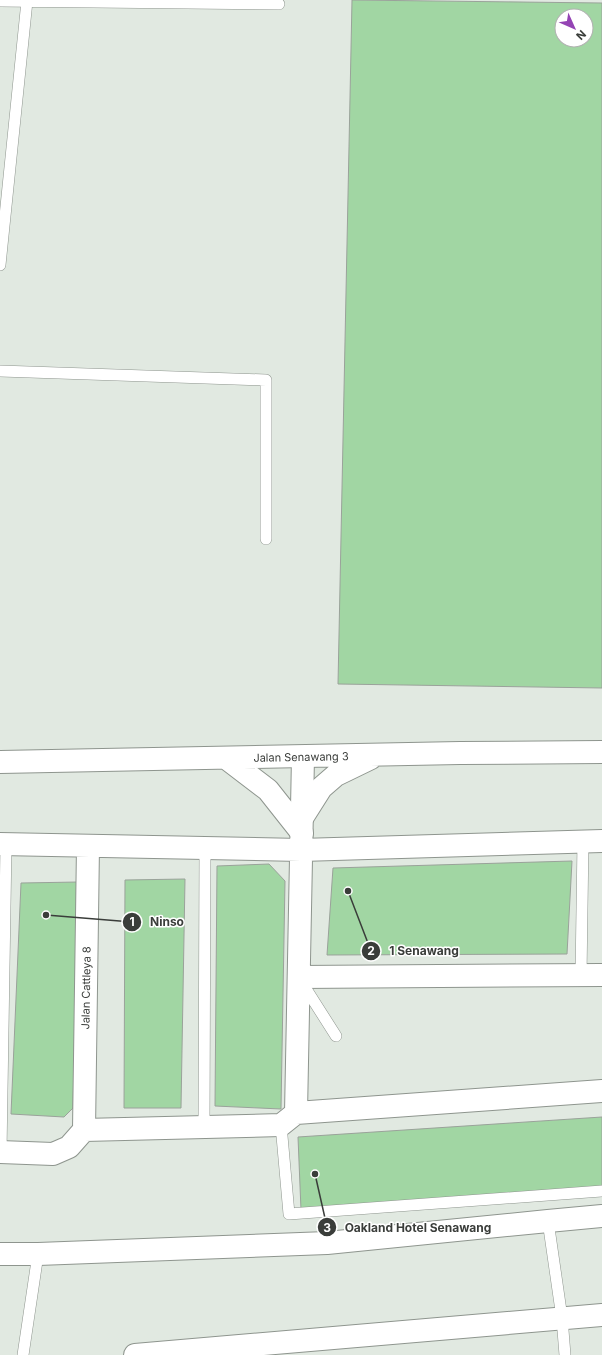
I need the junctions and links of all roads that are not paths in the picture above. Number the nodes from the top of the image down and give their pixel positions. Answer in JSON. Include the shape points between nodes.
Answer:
{"nodes":[{"id":1,"x":0,"y":1,"type":"edge"},
{"id":2,"x":27,"y":1,"type":"edge"},
{"id":3,"x":279,"y":4,"type":"dead end"},
{"id":4,"x":0,"y":265,"type":"edge"},
{"id":5,"x":0,"y":371,"type":"edge"},
{"id":6,"x":266,"y":539,"type":"dead end"},
{"id":7,"x":602,"y":752,"type":"edge"},
{"id":8,"x":377,"y":755,"type":"junction"},
{"id":9,"x":303,"y":757,"type":"junction"},
{"id":10,"x":226,"y":758,"type":"junction"},
{"id":11,"x":0,"y":762,"type":"edge"},
{"id":12,"x":302,"y":834,"type":"junction"},
{"id":13,"x":593,"y":841,"type":"edge"},
{"id":14,"x":3,"y":844,"type":"edge"},
{"id":15,"x":88,"y":846,"type":"junction"},
{"id":16,"x":205,"y":848,"type":"junction"},
{"id":17,"x":592,"y":976,"type":"edge"},
{"id":18,"x":299,"y":977,"type":"junction"},
{"id":19,"x":336,"y":1036,"type":"dead end"},
{"id":20,"x":602,"y":1091,"type":"edge"},
{"id":21,"x":289,"y":1119,"type":"junction"},
{"id":22,"x":204,"y":1127,"type":"junction"},
{"id":23,"x":84,"y":1130,"type":"junction"},
{"id":24,"x":1,"y":1152,"type":"edge"},
{"id":25,"x":602,"y":1191,"type":"edge"},
{"id":26,"x":602,"y":1216,"type":"edge"},
{"id":27,"x":548,"y":1220,"type":"junction"},
{"id":28,"x":0,"y":1254,"type":"edge"},
{"id":29,"x":38,"y":1254,"type":"junction"},
{"id":30,"x":602,"y":1315,"type":"edge"},
{"id":31,"x":562,"y":1318,"type":"junction"},
{"id":32,"x":23,"y":1355,"type":"edge"},
{"id":33,"x":135,"y":1355,"type":"edge"},
{"id":34,"x":565,"y":1355,"type":"edge"}],
"edges":[{"from":1,"to":2,"type":"lane"},
{"from":2,"to":3,"type":"lane"},
{"from":2,"to":4,"type":"lane"},
{"from":5,"to":6,"type":"lane","via":[[266,380]]},
{"from":7,"to":8,"type":"street","name":"Jalan Senawang 3"},
{"from":8,"to":9,"type":"street","name":"Jalan Senawang 3"},
{"from":8,"to":12,"type":"street","via":[[336,775],[321,788]]},
{"from":9,"to":10,"type":"street","name":"Jalan Senawang 3"},
{"from":9,"to":12,"type":"street"},
{"from":10,"to":11,"type":"street","name":"Jalan Senawang 3"},
{"from":10,"to":12,"type":"street","via":[[268,790]]},
{"from":12,"to":13,"type":"street"},
{"from":12,"to":16,"type":"street"},
{"from":12,"to":18,"type":"street"},
{"from":13,"to":17,"type":"lane"},
{"from":14,"to":15,"type":"street"},
{"from":14,"to":24,"type":"lane"},
{"from":15,"to":16,"type":"street"},
{"from":15,"to":23,"type":"street","name":"Jalan Cattleya 8"},
{"from":16,"to":22,"type":"lane"},
{"from":17,"to":18,"type":"street"},
{"from":18,"to":19,"type":"lane"},
{"from":18,"to":21,"type":"street"},
{"from":20,"to":21,"type":"street"},
{"from":21,"to":22,"type":"street"},
{"from":21,"to":25,"type":"lane","via":[[288,1214]]},
{"from":22,"to":23,"type":"street"},
{"from":23,"to":24,"type":"street","via":[[70,1147],[53,1154]]},
{"from":26,"to":27,"type":"street"},
{"from":27,"to":29,"type":"street","via":[[327,1243]]},
{"from":27,"to":31,"type":"lane"},
{"from":28,"to":29,"type":"street"},
{"from":29,"to":32,"type":"lane"},
{"from":30,"to":31,"type":"street"},
{"from":31,"to":33,"type":"street"},
{"from":31,"to":34,"type":"lane"}]}
